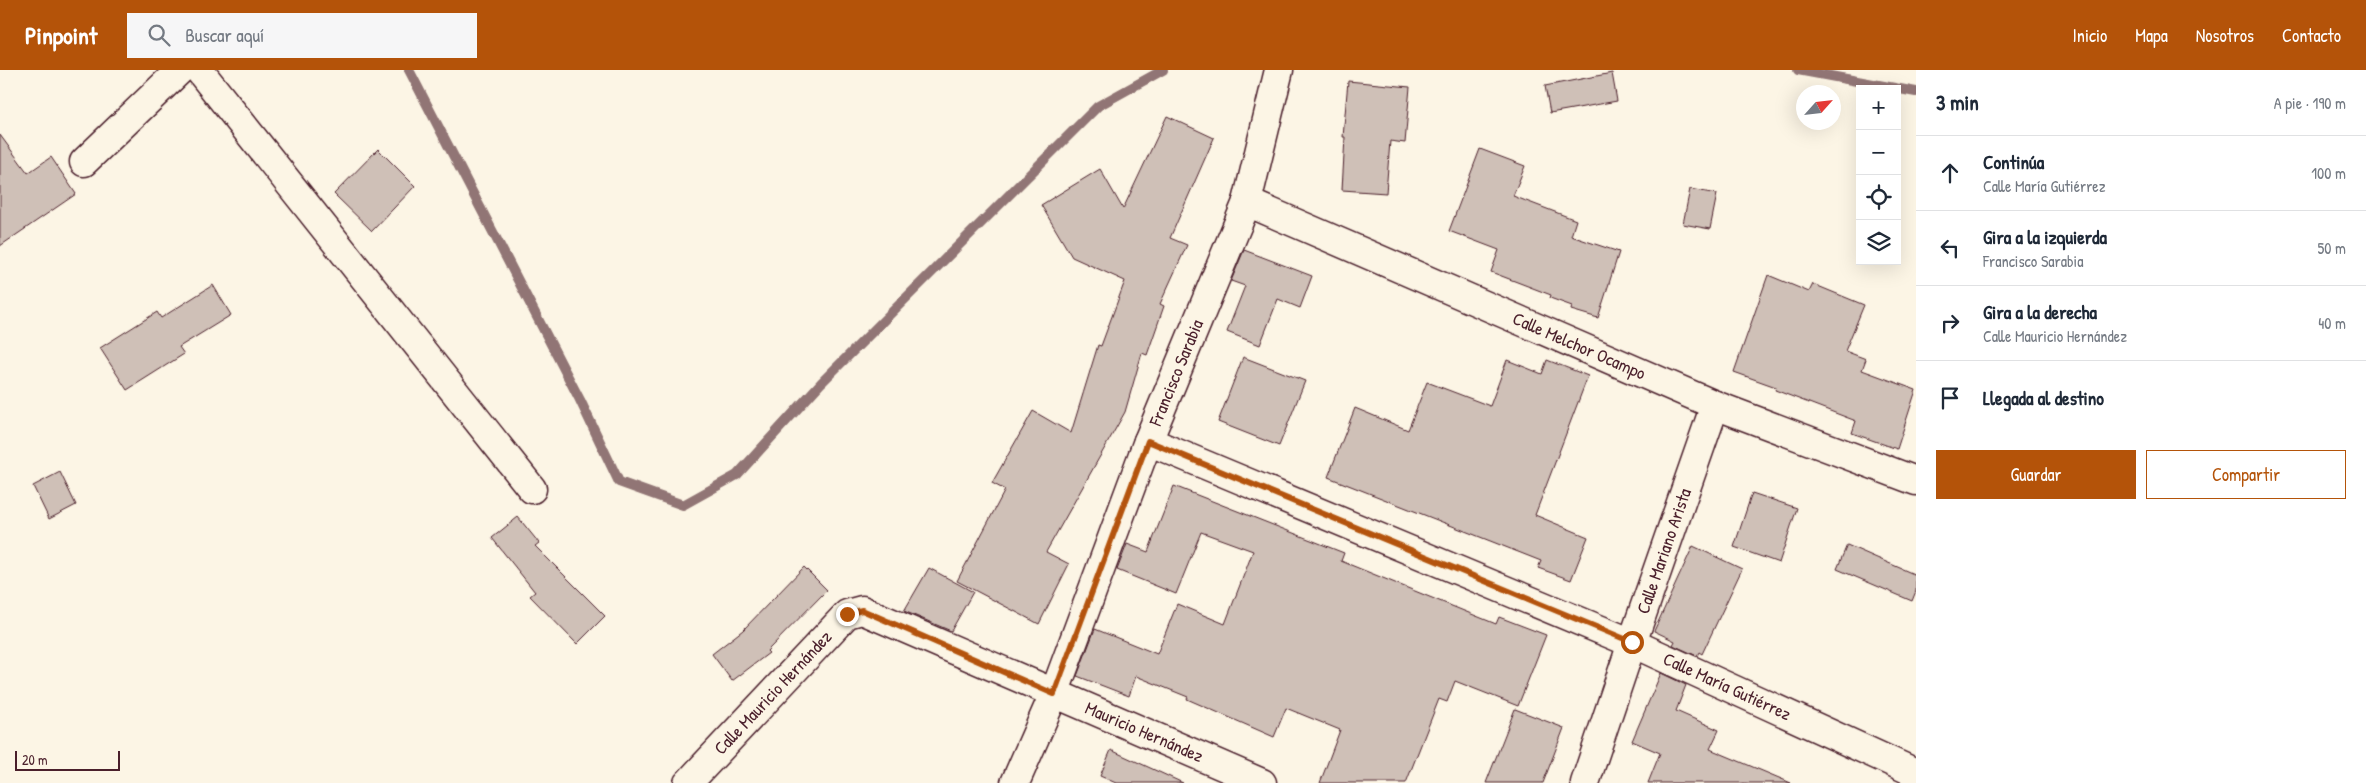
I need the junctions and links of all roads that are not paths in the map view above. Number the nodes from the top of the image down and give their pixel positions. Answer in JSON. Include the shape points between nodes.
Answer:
{"nodes":[{"id":1,"x":180,"y":70,"type":"edge"},
{"id":2,"x":200,"y":70,"type":"edge"},
{"id":3,"x":1279,"y":70,"type":"edge"},
{"id":4,"x":84,"y":162,"type":"dead end"},
{"id":5,"x":1247,"y":202,"type":"junction"},
{"id":6,"x":1715,"y":405,"type":"junction"},
{"id":7,"x":1148,"y":441,"type":"junction"},
{"id":8,"x":1916,"y":481,"type":"edge"},
{"id":9,"x":532,"y":489,"type":"dead end"},
{"id":10,"x":1632,"y":642,"type":"junction"},
{"id":11,"x":1054,"y":694,"type":"junction"},
{"id":12,"x":1916,"y":773,"type":"edge"},
{"id":13,"x":688,"y":783,"type":"edge"},
{"id":14,"x":1015,"y":783,"type":"edge"},
{"id":15,"x":1262,"y":783,"type":"edge"},
{"id":16,"x":1585,"y":783,"type":"edge"}],
"edges":[{"from":1,"to":4,"type":"street"},
{"from":2,"to":9,"type":"street"},
{"from":3,"to":5,"type":"street","name":"Francisco Sarabia"},
{"from":5,"to":6,"type":"street","name":"Calle Melchor Ocampo"},
{"from":5,"to":7,"type":"street","name":"Francisco Sarabia"},
{"from":6,"to":8,"type":"street","name":"Calle Melchor Ocampo"},
{"from":6,"to":10,"type":"street","name":"Calle Mariano Arista"},
{"from":7,"to":10,"type":"street","name":"Calle María Gutiérrez"},
{"from":7,"to":11,"type":"street","name":"Francisco Sarabia"},
{"from":10,"to":12,"type":"street","name":"Calle María Gutiérrez"},
{"from":10,"to":16,"type":"street","name":"Calle Mariano Arista"},
{"from":11,"to":13,"type":"street","name":"Calle Mauricio Hernández","via":[[862,610],[847,614]]},
{"from":11,"to":14,"type":"street","name":"Francisco Sarabia"},
{"from":11,"to":15,"type":"street","name":"Mauricio Hernández"}]}
